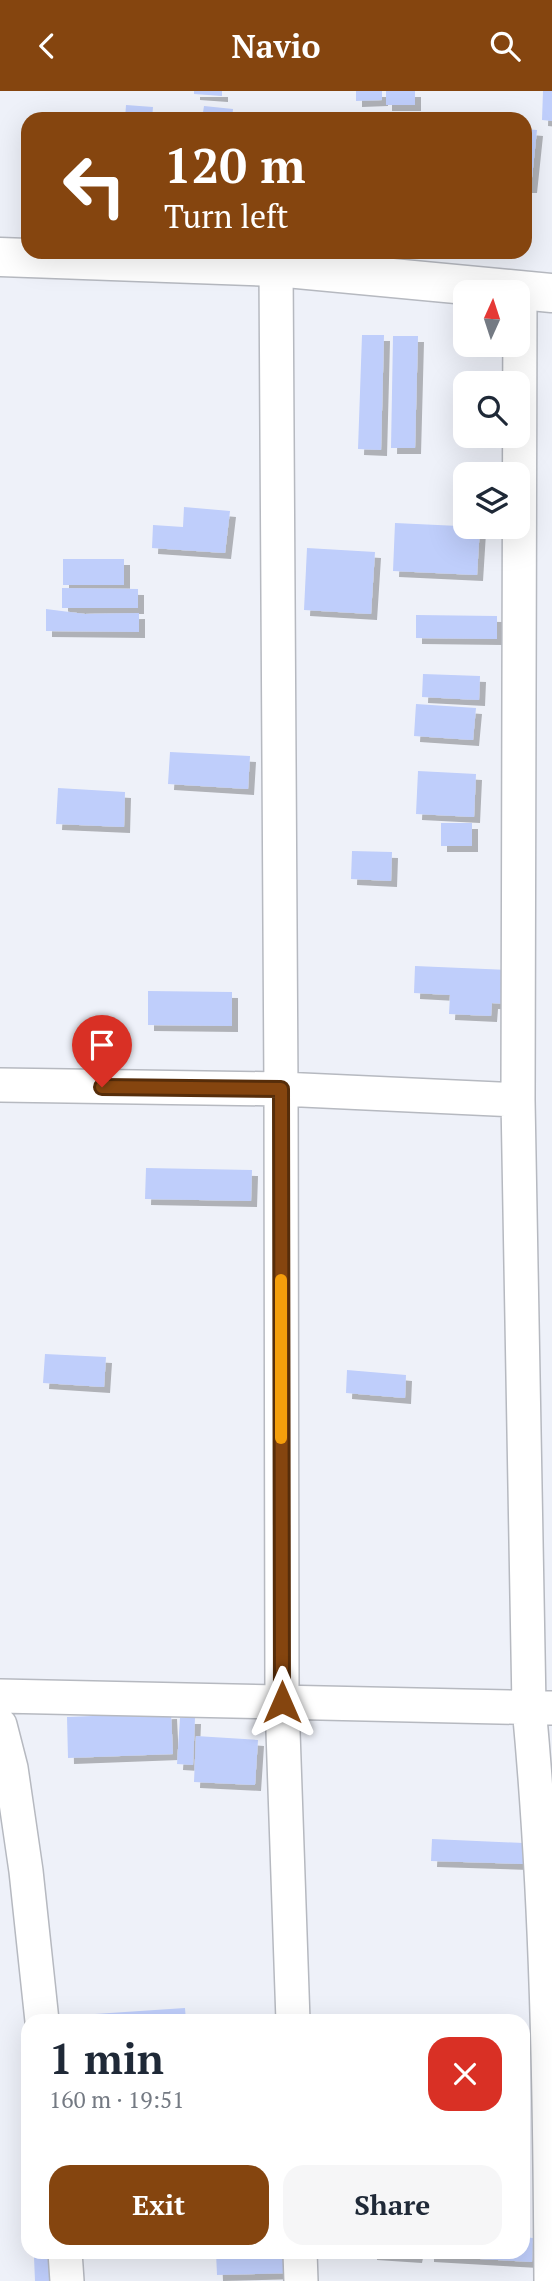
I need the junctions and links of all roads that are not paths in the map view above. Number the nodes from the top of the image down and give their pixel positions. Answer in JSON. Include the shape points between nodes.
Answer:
{"nodes":[{"id":1,"x":0,"y":257,"type":"edge"},
{"id":2,"x":21,"y":258,"type":"edge"},
{"id":3,"x":55,"y":259,"type":"edge"},
{"id":4,"x":276,"y":267,"type":"junction"},
{"id":5,"x":536,"y":292,"type":"edge"},
{"id":6,"x":0,"y":1085,"type":"edge"},
{"id":7,"x":281,"y":1089,"type":"junction"},
{"id":8,"x":518,"y":1100,"type":"junction"},
{"id":9,"x":0,"y":1696,"type":"edge"},
{"id":10,"x":282,"y":1702,"type":"junction"},
{"id":11,"x":541,"y":1708,"type":"edge"},
{"id":12,"x":0,"y":1725,"type":"edge"},
{"id":13,"x":41,"y":2014,"type":"edge"},
{"id":14,"x":293,"y":2014,"type":"edge"},
{"id":15,"x":65,"y":2259,"type":"edge"},
{"id":16,"x":300,"y":2259,"type":"edge"},
{"id":17,"x":67,"y":2281,"type":"edge"},
{"id":18,"x":301,"y":2281,"type":"edge"},
{"id":19,"x":551,"y":2281,"type":"edge"}],
"edges":[{"from":1,"to":2,"type":"street"},
{"from":3,"to":4,"type":"street"},
{"from":4,"to":5,"type":"street"},
{"from":4,"to":7,"type":"street"},
{"from":5,"to":8,"type":"street"},
{"from":6,"to":7,"type":"street"},
{"from":7,"to":8,"type":"street"},
{"from":7,"to":10,"type":"street"},
{"from":8,"to":11,"type":"street"},
{"from":9,"to":10,"type":"street"},
{"from":10,"to":11,"type":"street"},
{"from":10,"to":14,"type":"street"},
{"from":11,"to":19,"type":"street","via":[[537,1789]]},
{"from":12,"to":13,"type":"street","via":[[24,1858]]},
{"from":15,"to":17,"type":"street"},
{"from":16,"to":18,"type":"street"}]}
